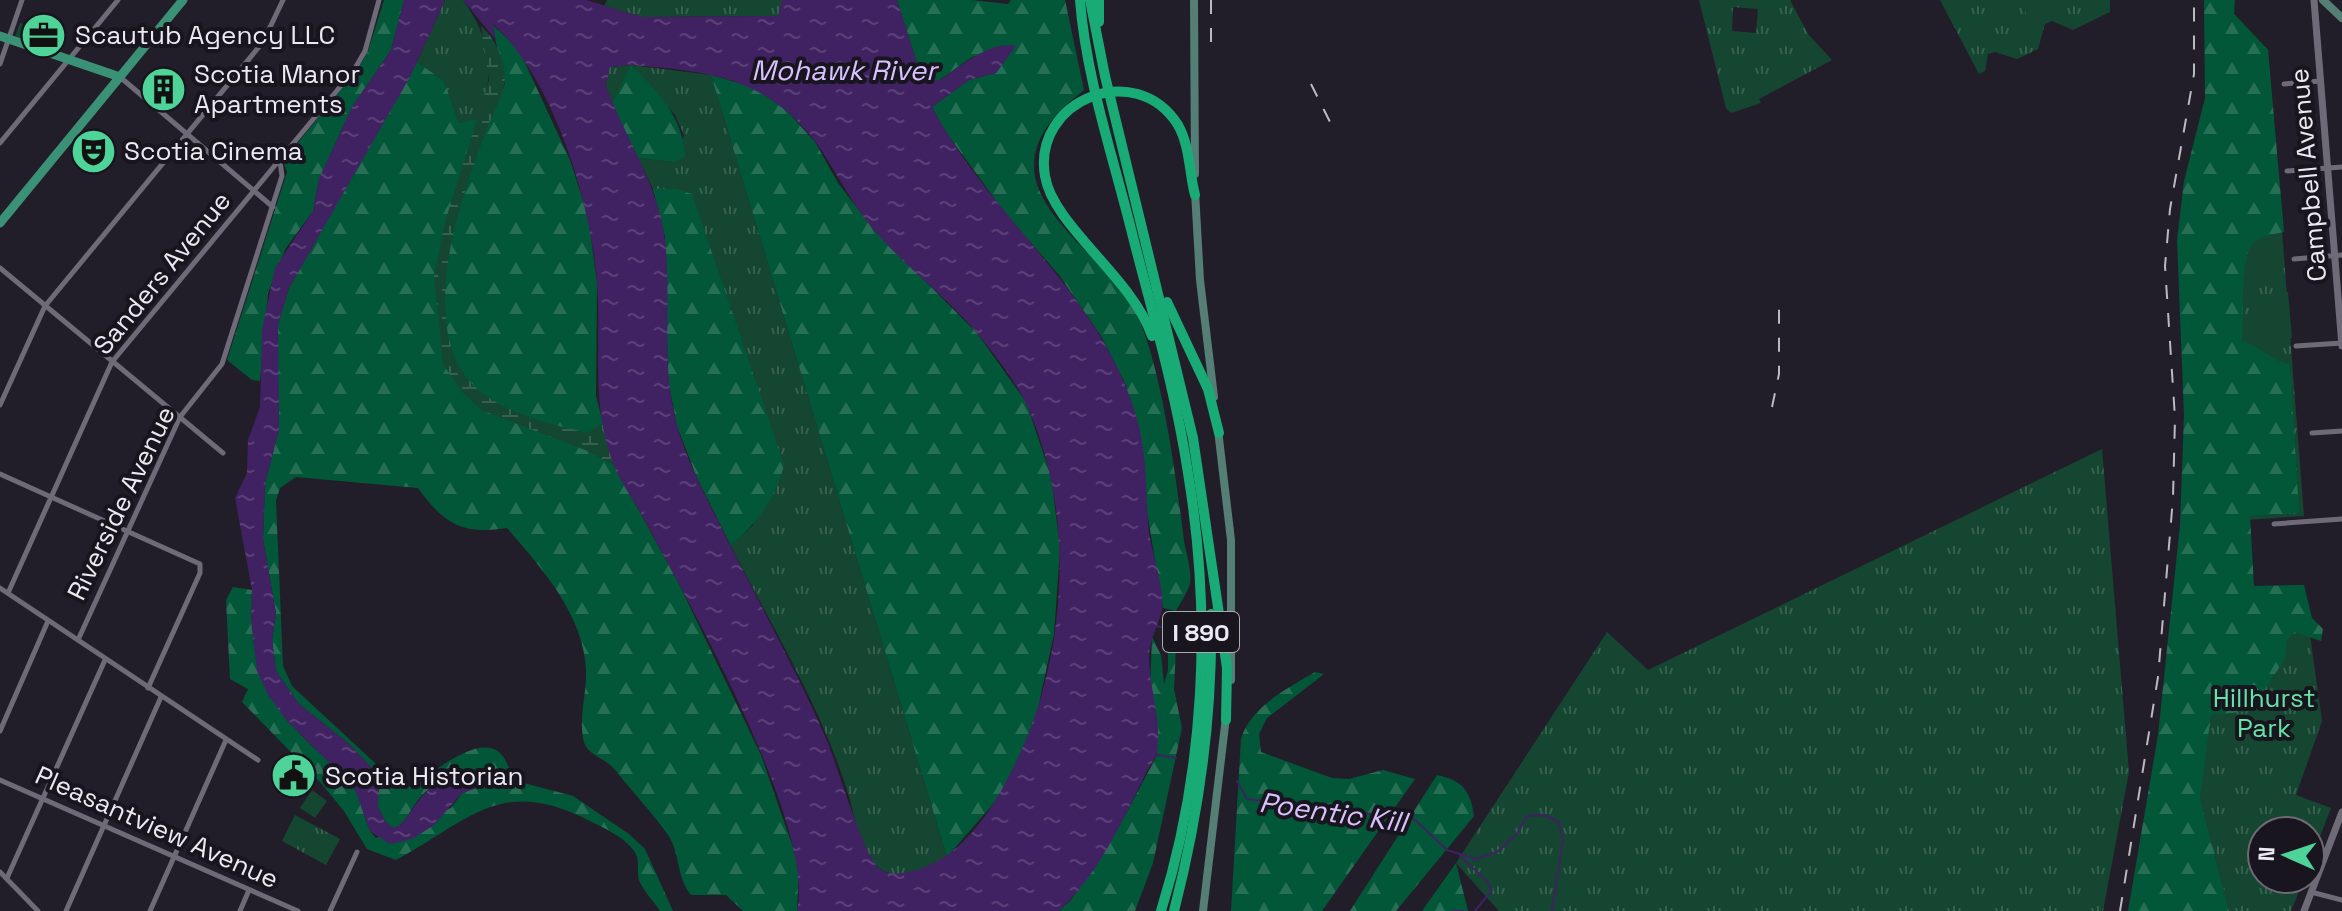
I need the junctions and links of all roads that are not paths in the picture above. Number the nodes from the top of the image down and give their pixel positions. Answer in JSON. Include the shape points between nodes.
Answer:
{"nodes":[{"id":1,"x":22,"y":0,"type":"edge"},
{"id":2,"x":118,"y":0,"type":"edge"},
{"id":3,"x":183,"y":0,"type":"edge"},
{"id":4,"x":283,"y":0,"type":"edge"},
{"id":5,"x":379,"y":0,"type":"edge"},
{"id":6,"x":1078,"y":0,"type":"edge"},
{"id":7,"x":1090,"y":0,"type":"edge"},
{"id":8,"x":1099,"y":0,"type":"edge"},
{"id":9,"x":1194,"y":0,"type":"edge"},
{"id":10,"x":2314,"y":0,"type":"edge"},
{"id":11,"x":2323,"y":0,"type":"edge"},
{"id":12,"x":2342,"y":18,"type":"edge"},
{"id":13,"x":4,"y":38,"type":"edge"},
{"id":14,"x":69,"y":60,"type":"junction"},
{"id":15,"x":0,"y":64,"type":"edge"},
{"id":16,"x":1099,"y":76,"type":"junction"},
{"id":17,"x":120,"y":77,"type":"junction"},
{"id":18,"x":2321,"y":81,"type":"junction"},
{"id":19,"x":2284,"y":84,"type":"dead end"},
{"id":20,"x":1107,"y":110,"type":"junction"},
{"id":21,"x":187,"y":135,"type":"junction"},
{"id":22,"x":0,"y":143,"type":"edge"},
{"id":23,"x":280,"y":161,"type":"junction"},
{"id":24,"x":2342,"y":167,"type":"edge"},
{"id":25,"x":2329,"y":168,"type":"junction"},
{"id":26,"x":2287,"y":171,"type":"dead end"},
{"id":27,"x":254,"y":191,"type":"junction"},
{"id":28,"x":1195,"y":195,"type":"junction"},
{"id":29,"x":273,"y":207,"type":"junction"},
{"id":30,"x":1140,"y":219,"type":"junction"},
{"id":31,"x":0,"y":223,"type":"edge"},
{"id":32,"x":2338,"y":256,"type":"edge"},
{"id":33,"x":2294,"y":259,"type":"dead end"},
{"id":34,"x":0,"y":268,"type":"edge"},
{"id":35,"x":45,"y":306,"type":"junction"},
{"id":36,"x":2342,"y":344,"type":"edge"},
{"id":37,"x":2296,"y":346,"type":"dead end"},
{"id":38,"x":112,"y":362,"type":"junction"},
{"id":39,"x":0,"y":405,"type":"edge"},
{"id":40,"x":1176,"y":410,"type":"junction"},
{"id":41,"x":180,"y":417,"type":"junction"},
{"id":42,"x":2342,"y":431,"type":"edge"},
{"id":43,"x":1219,"y":433,"type":"junction"},
{"id":44,"x":2312,"y":433,"type":"dead end"},
{"id":45,"x":223,"y":453,"type":"dead end"},
{"id":46,"x":0,"y":474,"type":"edge"},
{"id":47,"x":51,"y":496,"type":"junction"},
{"id":48,"x":2342,"y":519,"type":"edge"},
{"id":49,"x":2274,"y":524,"type":"dead end"},
{"id":50,"x":1207,"y":528,"type":"junction"},
{"id":51,"x":128,"y":531,"type":"junction"},
{"id":52,"x":0,"y":588,"type":"edge"},
{"id":53,"x":8,"y":593,"type":"junction"},
{"id":54,"x":48,"y":621,"type":"junction"},
{"id":55,"x":78,"y":640,"type":"junction"},
{"id":56,"x":105,"y":660,"type":"junction"},
{"id":57,"x":148,"y":688,"type":"junction"},
{"id":58,"x":161,"y":697,"type":"junction"},
{"id":59,"x":1226,"y":720,"type":"junction"},
{"id":60,"x":0,"y":731,"type":"edge"},
{"id":61,"x":226,"y":740,"type":"junction"},
{"id":62,"x":258,"y":760,"type":"dead end"},
{"id":63,"x":0,"y":780,"type":"edge"},
{"id":64,"x":44,"y":798,"type":"junction"},
{"id":65,"x":2342,"y":812,"type":"edge"},
{"id":66,"x":104,"y":825,"type":"junction"},
{"id":67,"x":357,"y":852,"type":"dead end"},
{"id":68,"x":2326,"y":853,"type":"edge"},
{"id":69,"x":174,"y":856,"type":"junction"},
{"id":70,"x":0,"y":872,"type":"edge"},
{"id":71,"x":7,"y":878,"type":"junction"},
{"id":72,"x":249,"y":890,"type":"junction"},
{"id":73,"x":2323,"y":895,"type":"edge"},
{"id":74,"x":2342,"y":900,"type":"edge"},
{"id":75,"x":38,"y":911,"type":"edge"},
{"id":76,"x":66,"y":911,"type":"edge"},
{"id":77,"x":150,"y":911,"type":"edge"},
{"id":78,"x":240,"y":911,"type":"edge"},
{"id":79,"x":298,"y":911,"type":"edge"},
{"id":80,"x":330,"y":911,"type":"edge"},
{"id":81,"x":1161,"y":911,"type":"edge"},
{"id":82,"x":1174,"y":911,"type":"edge"},
{"id":83,"x":1203,"y":911,"type":"edge"}],
"edges":[{"from":1,"to":13,"type":"street"},
{"from":2,"to":14,"type":"street"},
{"from":3,"to":17,"type":"main road"},
{"from":4,"to":21,"type":"street","via":[[268,35]]},
{"from":5,"to":23,"type":"street","name":"Sanders Avenue","via":[[354,70]]},
{"from":6,"to":16,"type":"highway","number":"I 890","via":[[1087,48]]},
{"from":7,"to":16,"type":"highway","number":"I 890"},
{"from":8,"to":16,"type":"highway"},
{"from":9,"to":28,"type":"main road"},
{"from":10,"to":18,"type":"street","name":"Campbell Avenue"},
{"from":11,"to":12,"type":"main road"},
{"from":13,"to":14,"type":"main road"},
{"from":13,"to":15,"type":"street"},
{"from":14,"to":17,"type":"main road"},
{"from":14,"to":22,"type":"street"},
{"from":16,"to":20,"type":"highway","number":"I 890"},
{"from":17,"to":21,"type":"street"},
{"from":17,"to":31,"type":"main road"},
{"from":18,"to":19,"type":"street"},
{"from":18,"to":25,"type":"street","name":"Campbell Avenue"},
{"from":20,"to":30,"type":"highway","number":"I 890"},
{"from":20,"to":40,"type":"highway","number":"I 890"},
{"from":21,"to":27,"type":"street"},
{"from":21,"to":35,"type":"street"},
{"from":23,"to":27,"type":"street","name":"Sanders Avenue"},
{"from":23,"to":29,"type":"street","name":"Riverside Avenue","via":[[282,176]]},
{"from":24,"to":25,"type":"street"},
{"from":25,"to":26,"type":"street"},
{"from":25,"to":32,"type":"street","name":"Campbell Avenue"},
{"from":27,"to":29,"type":"street"},
{"from":27,"to":38,"type":"street","name":"Sanders Avenue"},
{"from":28,"to":40,"type":"highway","via":[[1182,134],[1166,110],[1145,96],[1111,91],[1083,99],[1062,115],[1047,140],[1044,168],[1050,195],[1140,308]]},
{"from":28,"to":43,"type":"main road"},
{"from":29,"to":41,"type":"street","name":"Riverside Avenue","via":[[222,364]]},
{"from":30,"to":43,"type":"highway","via":[[1171,315],[1208,389]]},
{"from":30,"to":50,"type":"highway","number":"I 890","via":[[1187,408]]},
{"from":32,"to":33,"type":"street"},
{"from":32,"to":36,"type":"street","name":"Campbell Avenue"},
{"from":34,"to":35,"type":"street"},
{"from":35,"to":38,"type":"street"},
{"from":35,"to":39,"type":"street"},
{"from":36,"to":37,"type":"street"},
{"from":38,"to":41,"type":"street"},
{"from":38,"to":47,"type":"street","name":"Sanders Avenue"},
{"from":40,"to":81,"type":"highway","number":"I 890","via":[[1196,529],[1200,679],[1188,798]]},
{"from":41,"to":45,"type":"street"},
{"from":41,"to":51,"type":"street","name":"Riverside Avenue"},
{"from":42,"to":44,"type":"street"},
{"from":43,"to":59,"type":"main road","via":[[1233,579],[1233,660]]},
{"from":46,"to":47,"type":"street"},
{"from":47,"to":51,"type":"street"},
{"from":47,"to":53,"type":"street","name":"Sanders Avenue"},
{"from":48,"to":49,"type":"street"},
{"from":50,"to":59,"type":"highway","via":[[1227,668]]},
{"from":50,"to":82,"type":"highway","number":"I 890","via":[[1208,710],[1198,800]]},
{"from":51,"to":55,"type":"street","name":"Riverside Avenue"},
{"from":51,"to":57,"type":"street","via":[[201,567]]},
{"from":52,"to":53,"type":"street"},
{"from":53,"to":54,"type":"street"},
{"from":54,"to":55,"type":"street"},
{"from":54,"to":60,"type":"street","name":"Riverside Avenue"},
{"from":55,"to":56,"type":"street"},
{"from":56,"to":57,"type":"street"},
{"from":56,"to":64,"type":"street"},
{"from":57,"to":58,"type":"street"},
{"from":58,"to":61,"type":"street"},
{"from":58,"to":66,"type":"street"},
{"from":59,"to":83,"type":"main road"},
{"from":61,"to":62,"type":"street"},
{"from":61,"to":69,"type":"street"},
{"from":63,"to":64,"type":"street","name":"Pleasantview Avenue"},
{"from":64,"to":66,"type":"street","name":"Pleasantview Avenue"},
{"from":64,"to":71,"type":"street"},
{"from":65,"to":68,"type":"street"},
{"from":66,"to":69,"type":"street","name":"Pleasantview Avenue"},
{"from":66,"to":76,"type":"street"},
{"from":67,"to":80,"type":"street"},
{"from":69,"to":72,"type":"street","name":"Pleasantview Avenue"},
{"from":69,"to":77,"type":"street"},
{"from":70,"to":71,"type":"street"},
{"from":71,"to":75,"type":"street"},
{"from":72,"to":78,"type":"street"},
{"from":72,"to":79,"type":"street","name":"Pleasantview Avenue"},
{"from":73,"to":74,"type":"street"}]}
